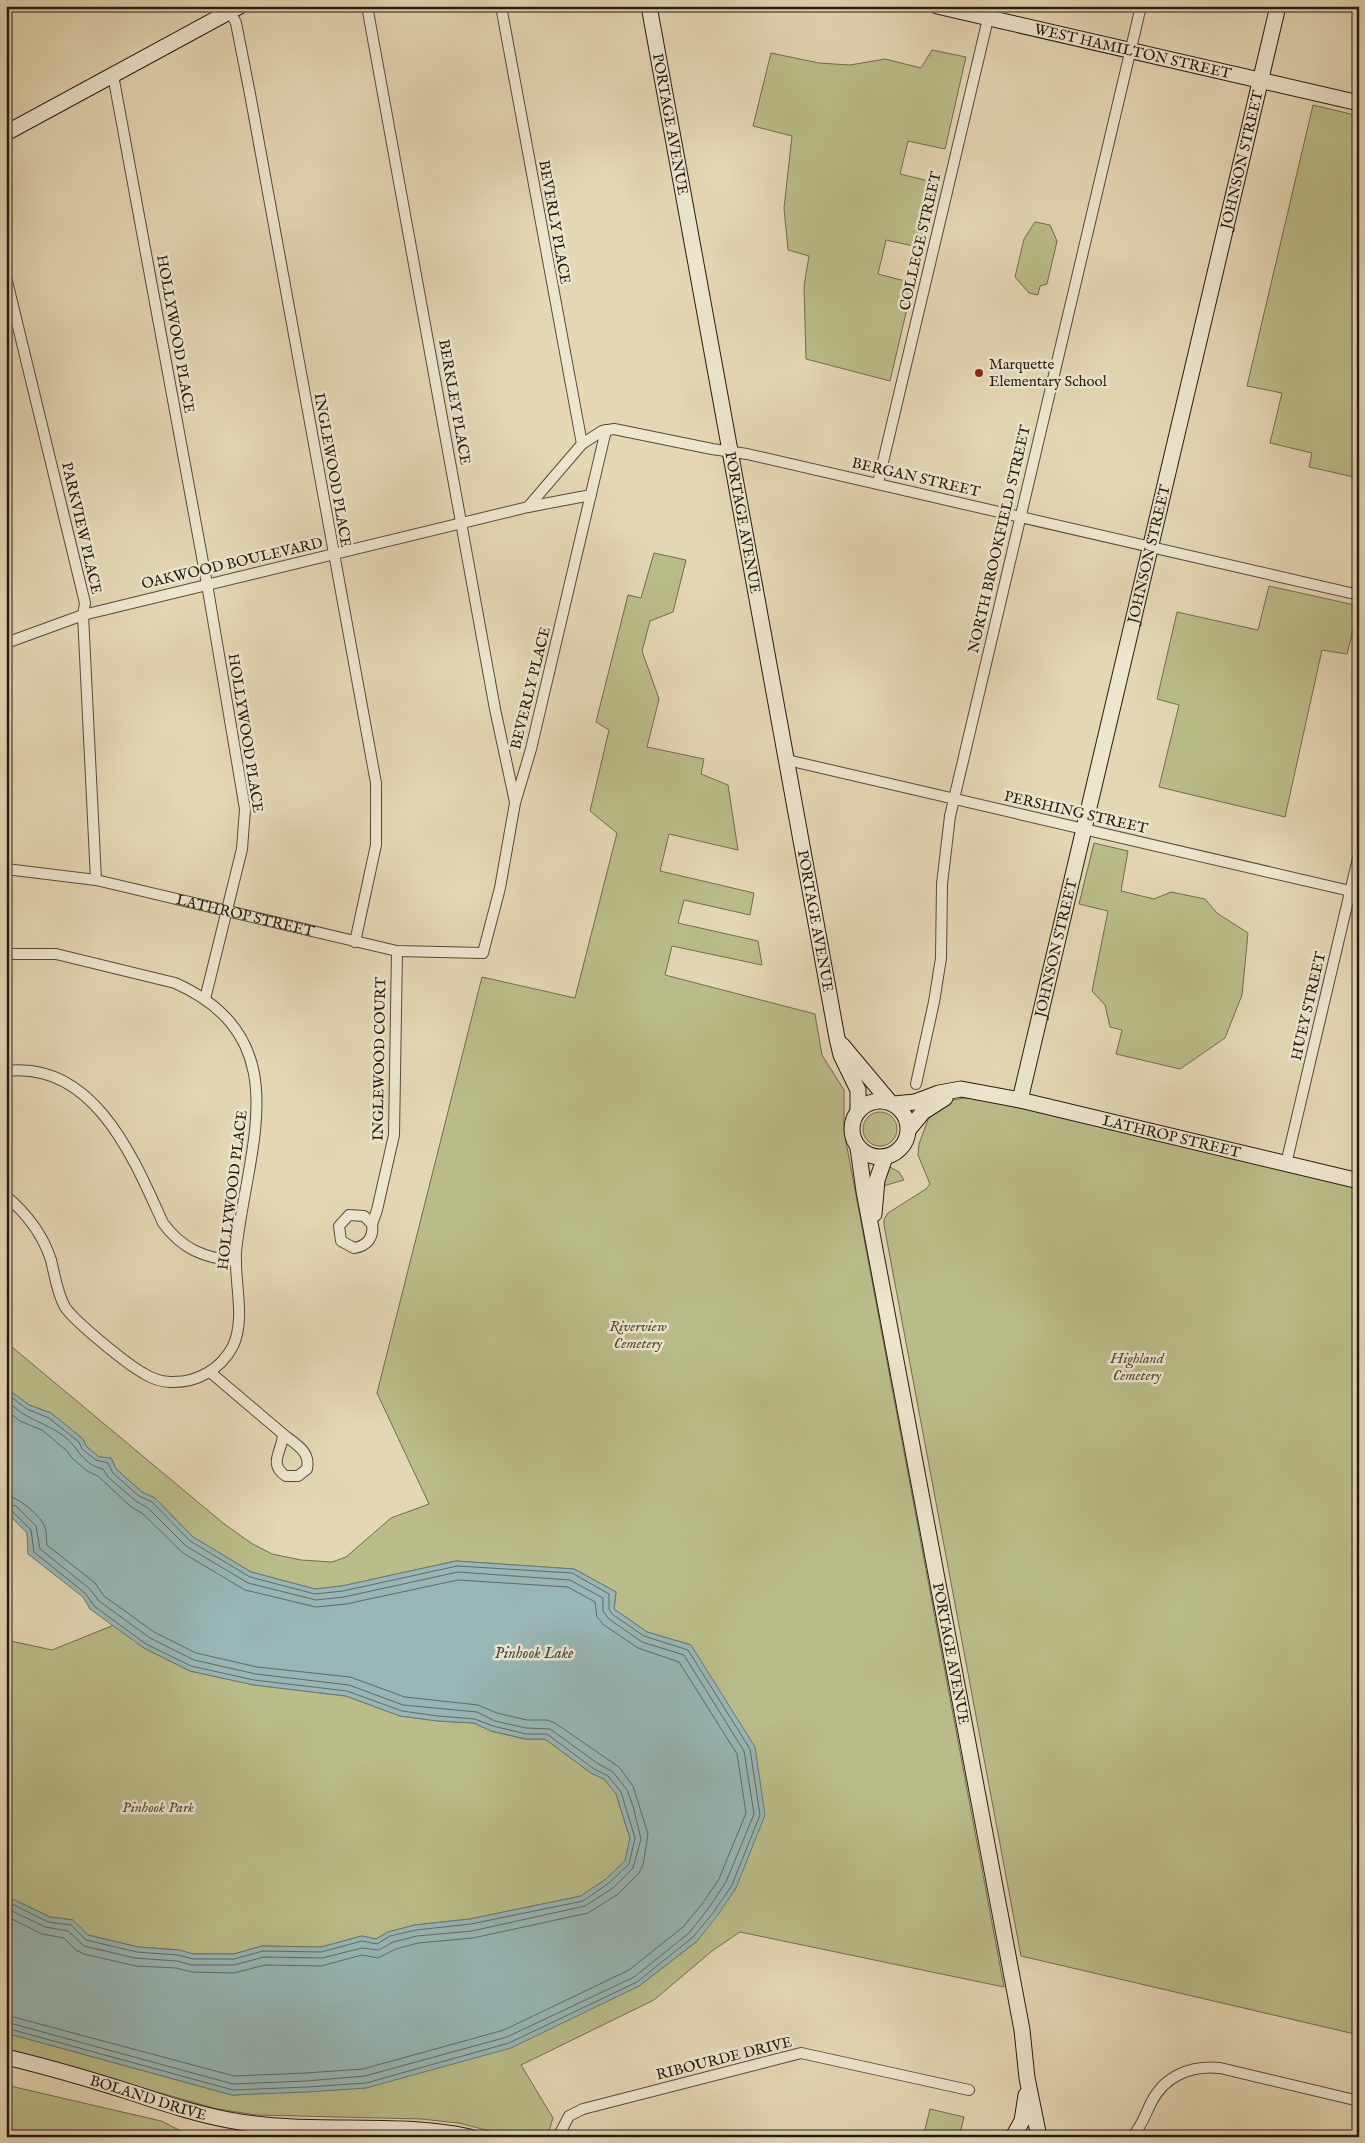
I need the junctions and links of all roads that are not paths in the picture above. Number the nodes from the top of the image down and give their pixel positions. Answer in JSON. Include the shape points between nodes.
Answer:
{"nodes":[{"id":1,"x":368,"y":6,"type":"edge"},
{"id":2,"x":501,"y":6,"type":"edge"},
{"id":3,"x":649,"y":6,"type":"edge"},
{"id":4,"x":938,"y":6,"type":"edge"},
{"id":5,"x":1141,"y":6,"type":"edge"},
{"id":6,"x":1278,"y":6,"type":"edge"},
{"id":7,"x":233,"y":8,"type":"edge"},
{"id":8,"x":989,"y":12,"type":"edge"},
{"id":9,"x":1130,"y":50,"type":"junction"},
{"id":10,"x":113,"y":75,"type":"junction"},
{"id":11,"x":1261,"y":80,"type":"junction"},
{"id":12,"x":1359,"y":103,"type":"edge"},
{"id":13,"x":6,"y":133,"type":"edge"},
{"id":14,"x":6,"y":277,"type":"edge"},
{"id":15,"x":606,"y":430,"type":"junction"},
{"id":16,"x":582,"y":444,"type":"junction"},
{"id":17,"x":730,"y":452,"type":"junction"},
{"id":18,"x":878,"y":483,"type":"junction"},
{"id":19,"x":591,"y":494,"type":"junction"},
{"id":20,"x":528,"y":508,"type":"junction"},
{"id":21,"x":1020,"y":517,"type":"junction"},
{"id":22,"x":462,"y":523,"type":"junction"},
{"id":23,"x":1150,"y":547,"type":"junction"},
{"id":24,"x":333,"y":554,"type":"junction"},
{"id":25,"x":207,"y":584,"type":"junction"},
{"id":26,"x":1359,"y":595,"type":"edge"},
{"id":27,"x":83,"y":615,"type":"junction"},
{"id":28,"x":6,"y":643,"type":"edge"},
{"id":29,"x":787,"y":760,"type":"junction"},
{"id":30,"x":954,"y":799,"type":"junction"},
{"id":31,"x":515,"y":803,"type":"junction"},
{"id":32,"x":1084,"y":829,"type":"junction"},
{"id":33,"x":1359,"y":854,"type":"edge"},
{"id":34,"x":6,"y":870,"type":"edge"},
{"id":35,"x":96,"y":880,"type":"junction"},
{"id":36,"x":1354,"y":892,"type":"edge"},
{"id":37,"x":227,"y":911,"type":"junction"},
{"id":38,"x":355,"y":942,"type":"junction"},
{"id":39,"x":397,"y":951,"type":"junction"},
{"id":40,"x":483,"y":953,"type":"joint"},
{"id":41,"x":6,"y":954,"type":"edge"},
{"id":42,"x":205,"y":999,"type":"junction"},
{"id":43,"x":837,"y":1038,"type":"junction"},
{"id":44,"x":6,"y":1071,"type":"edge"},
{"id":45,"x":916,"y":1084,"type":"dead end"},
{"id":46,"x":984,"y":1093,"type":"junction"},
{"id":47,"x":1020,"y":1100,"type":"junction"},
{"id":48,"x":892,"y":1103,"type":"junction"},
{"id":49,"x":858,"y":1110,"type":"junction"},
{"id":50,"x":909,"y":1129,"type":"junction"},
{"id":51,"x":858,"y":1148,"type":"junction"},
{"id":52,"x":885,"y":1157,"type":"junction"},
{"id":53,"x":1286,"y":1164,"type":"junction"},
{"id":54,"x":1359,"y":1181,"type":"edge"},
{"id":55,"x":6,"y":1196,"type":"edge"},
{"id":56,"x":372,"y":1224,"type":"dead end"},
{"id":57,"x":873,"y":1229,"type":"junction"},
{"id":58,"x":236,"y":1261,"type":"junction"},
{"id":59,"x":210,"y":1372,"type":"junction"},
{"id":60,"x":283,"y":1434,"type":"dead end"},
{"id":61,"x":6,"y":2058,"type":"edge"},
{"id":62,"x":1027,"y":2078,"type":"junction"},
{"id":63,"x":969,"y":2090,"type":"dead end"},
{"id":64,"x":1359,"y":2101,"type":"edge"},
{"id":65,"x":470,"y":2137,"type":"edge"},
{"id":66,"x":558,"y":2137,"type":"edge"},
{"id":67,"x":1013,"y":2137,"type":"edge"},
{"id":68,"x":1039,"y":2137,"type":"edge"},
{"id":69,"x":1132,"y":2137,"type":"edge"}],
"edges":[{"from":1,"to":22,"type":"street","name":"BERKLEY PLACE"},
{"from":2,"to":16,"type":"street","name":"BEVERLY PLACE"},
{"from":3,"to":17,"type":"street","name":"PORTAGE AVENUE"},
{"from":4,"to":8,"type":"street","name":"WEST HAMILTON STREET"},
{"from":5,"to":9,"type":"street","name":"NORTH BROOKFIELD STREET"},
{"from":6,"to":11,"type":"street","name":"JOHNSON STREET"},
{"from":7,"to":10,"type":"street"},
{"from":7,"to":24,"type":"street","name":"INGLEWOOD PLACE"},
{"from":8,"to":9,"type":"street","name":"WEST HAMILTON STREET"},
{"from":8,"to":18,"type":"street","name":"COLLEGE STREET"},
{"from":9,"to":11,"type":"street","name":"WEST HAMILTON STREET"},
{"from":9,"to":21,"type":"street","name":"NORTH BROOKFIELD STREET"},
{"from":10,"to":13,"type":"street"},
{"from":10,"to":25,"type":"street","name":"HOLLYWOOD PLACE"},
{"from":11,"to":12,"type":"street","name":"WEST HAMILTON STREET"},
{"from":11,"to":23,"type":"street","name":"JOHNSON STREET"},
{"from":14,"to":27,"type":"street","name":"PARKVIEW PLACE","via":[[85,603]]},
{"from":15,"to":16,"type":"street"},
{"from":15,"to":17,"type":"street","via":[[623,429]]},
{"from":15,"to":19,"type":"street","name":"BEVERLY PLACE"},
{"from":16,"to":20,"type":"street"},
{"from":17,"to":18,"type":"street","name":"BERGAN STREET"},
{"from":17,"to":29,"type":"street","name":"PORTAGE AVENUE"},
{"from":18,"to":21,"type":"street","name":"BERGAN STREET"},
{"from":19,"to":20,"type":"street"},
{"from":19,"to":31,"type":"street","name":"BEVERLY PLACE","via":[[531,749]]},
{"from":20,"to":22,"type":"street","name":"OAKWOOD BOULEVARD"},
{"from":21,"to":23,"type":"street","name":"BERGAN STREET"},
{"from":21,"to":30,"type":"street","name":"NORTH BROOKFIELD STREET"},
{"from":22,"to":24,"type":"street","name":"OAKWOOD BOULEVARD"},
{"from":22,"to":31,"type":"street","name":"BERKLEY PLACE"},
{"from":23,"to":26,"type":"street","name":"BERGAN STREET"},
{"from":23,"to":32,"type":"street","name":"JOHNSON STREET"},
{"from":24,"to":25,"type":"street","name":"OAKWOOD BOULEVARD"},
{"from":24,"to":38,"type":"street","name":"INGLEWOOD PLACE","via":[[377,792],[376,845]]},
{"from":25,"to":27,"type":"street","name":"OAKWOOD BOULEVARD"},
{"from":25,"to":37,"type":"street","name":"HOLLYWOOD PLACE","via":[[244,809],[242,849]]},
{"from":27,"to":28,"type":"street","name":"OAKWOOD BOULEVARD"},
{"from":27,"to":35,"type":"street","name":"PARKVIEW PLACE"},
{"from":29,"to":30,"type":"street","name":"PERSHING STREET"},
{"from":29,"to":43,"type":"street","name":"PORTAGE AVENUE"},
{"from":30,"to":32,"type":"street","name":"PERSHING STREET"},
{"from":30,"to":45,"type":"street","name":"NORTH BROOKFIELD STREET","via":[[943,861],[940,966]]},
{"from":31,"to":40,"type":"street","name":"BEVERLY PLACE","via":[[500,888]]},
{"from":32,"to":36,"type":"street","name":"PERSHING STREET"},
{"from":32,"to":47,"type":"street","name":"JOHNSON STREET"},
{"from":33,"to":36,"type":"street","name":"HUEY STREET"},
{"from":34,"to":35,"type":"street","name":"LATHROP STREET"},
{"from":35,"to":37,"type":"street","name":"LATHROP STREET"},
{"from":36,"to":53,"type":"street","name":"HUEY STREET"},
{"from":37,"to":38,"type":"street","name":"LATHROP STREET"},
{"from":37,"to":42,"type":"street","name":"HOLLYWOOD PLACE"},
{"from":38,"to":39,"type":"street","name":"LATHROP STREET"},
{"from":39,"to":40,"type":"street","name":"LATHROP STREET"},
{"from":39,"to":56,"type":"street","name":"INGLEWOOD COURT","via":[[394,1135]]},
{"from":41,"to":42,"type":"street","via":[[46,953],[95,962],[175,983]]},
{"from":42,"to":58,"type":"street","name":"HOLLYWOOD PLACE","via":[[226,1019],[244,1046],[256,1079],[258,1115]]},
{"from":43,"to":48,"type":"street","name":"PORTAGE AVENUE"},
{"from":43,"to":49,"type":"street","name":"PORTAGE AVENUE","via":[[841,1055],[858,1090]]},
{"from":44,"to":58,"type":"street","via":[[44,1074],[89,1101],[123,1140],[171,1233],[197,1253]]},
{"from":46,"to":47,"type":"street","name":"LATHROP STREET"},
{"from":46,"to":48,"type":"street","name":"LATHROP STREET","via":[[961,1089],[915,1102]]},
{"from":46,"to":50,"type":"street","name":"LATHROP STREET","via":[[945,1098],[923,1112]]},
{"from":47,"to":53,"type":"street","name":"LATHROP STREET"},
{"from":48,"to":49,"type":"street","via":[[869,1103]]},
{"from":48,"to":50,"type":"street","via":[[905,1114]]},
{"from":49,"to":51,"type":"street","via":[[853,1126]]},
{"from":50,"to":52,"type":"street","via":[[902,1147]]},
{"from":51,"to":52,"type":"street","via":[[865,1153]]},
{"from":51,"to":57,"type":"street","name":"PORTAGE AVENUE"},
{"from":52,"to":57,"type":"street","name":"PORTAGE AVENUE","via":[[876,1190]]},
{"from":53,"to":54,"type":"street","name":"LATHROP STREET"},
{"from":55,"to":59,"type":"street","via":[[43,1241],[60,1296],[78,1322],[152,1378],[185,1381]]},
{"from":57,"to":62,"type":"street","name":"PORTAGE AVENUE","via":[[1020,2020]]},
{"from":58,"to":59,"type":"street","name":"HOLLYWOOD PLACE","via":[[237,1334],[227,1356]]},
{"from":59,"to":60,"type":"street"},
{"from":61,"to":65,"type":"street","name":"BOLAND DRIVE","via":[[102,2083],[192,2112],[238,2122],[265,2126],[422,2130]]},
{"from":62,"to":67,"type":"street","name":"PORTAGE AVENUE","via":[[1022,2122]]},
{"from":62,"to":68,"type":"street","name":"PORTAGE AVENUE"},
{"from":63,"to":66,"type":"street","name":"RIBOURDE DRIVE","via":[[801,2054],[583,2109],[569,2116]]},
{"from":64,"to":69,"type":"street","via":[[1220,2068],[1198,2068],[1182,2072],[1164,2085]]}]}
